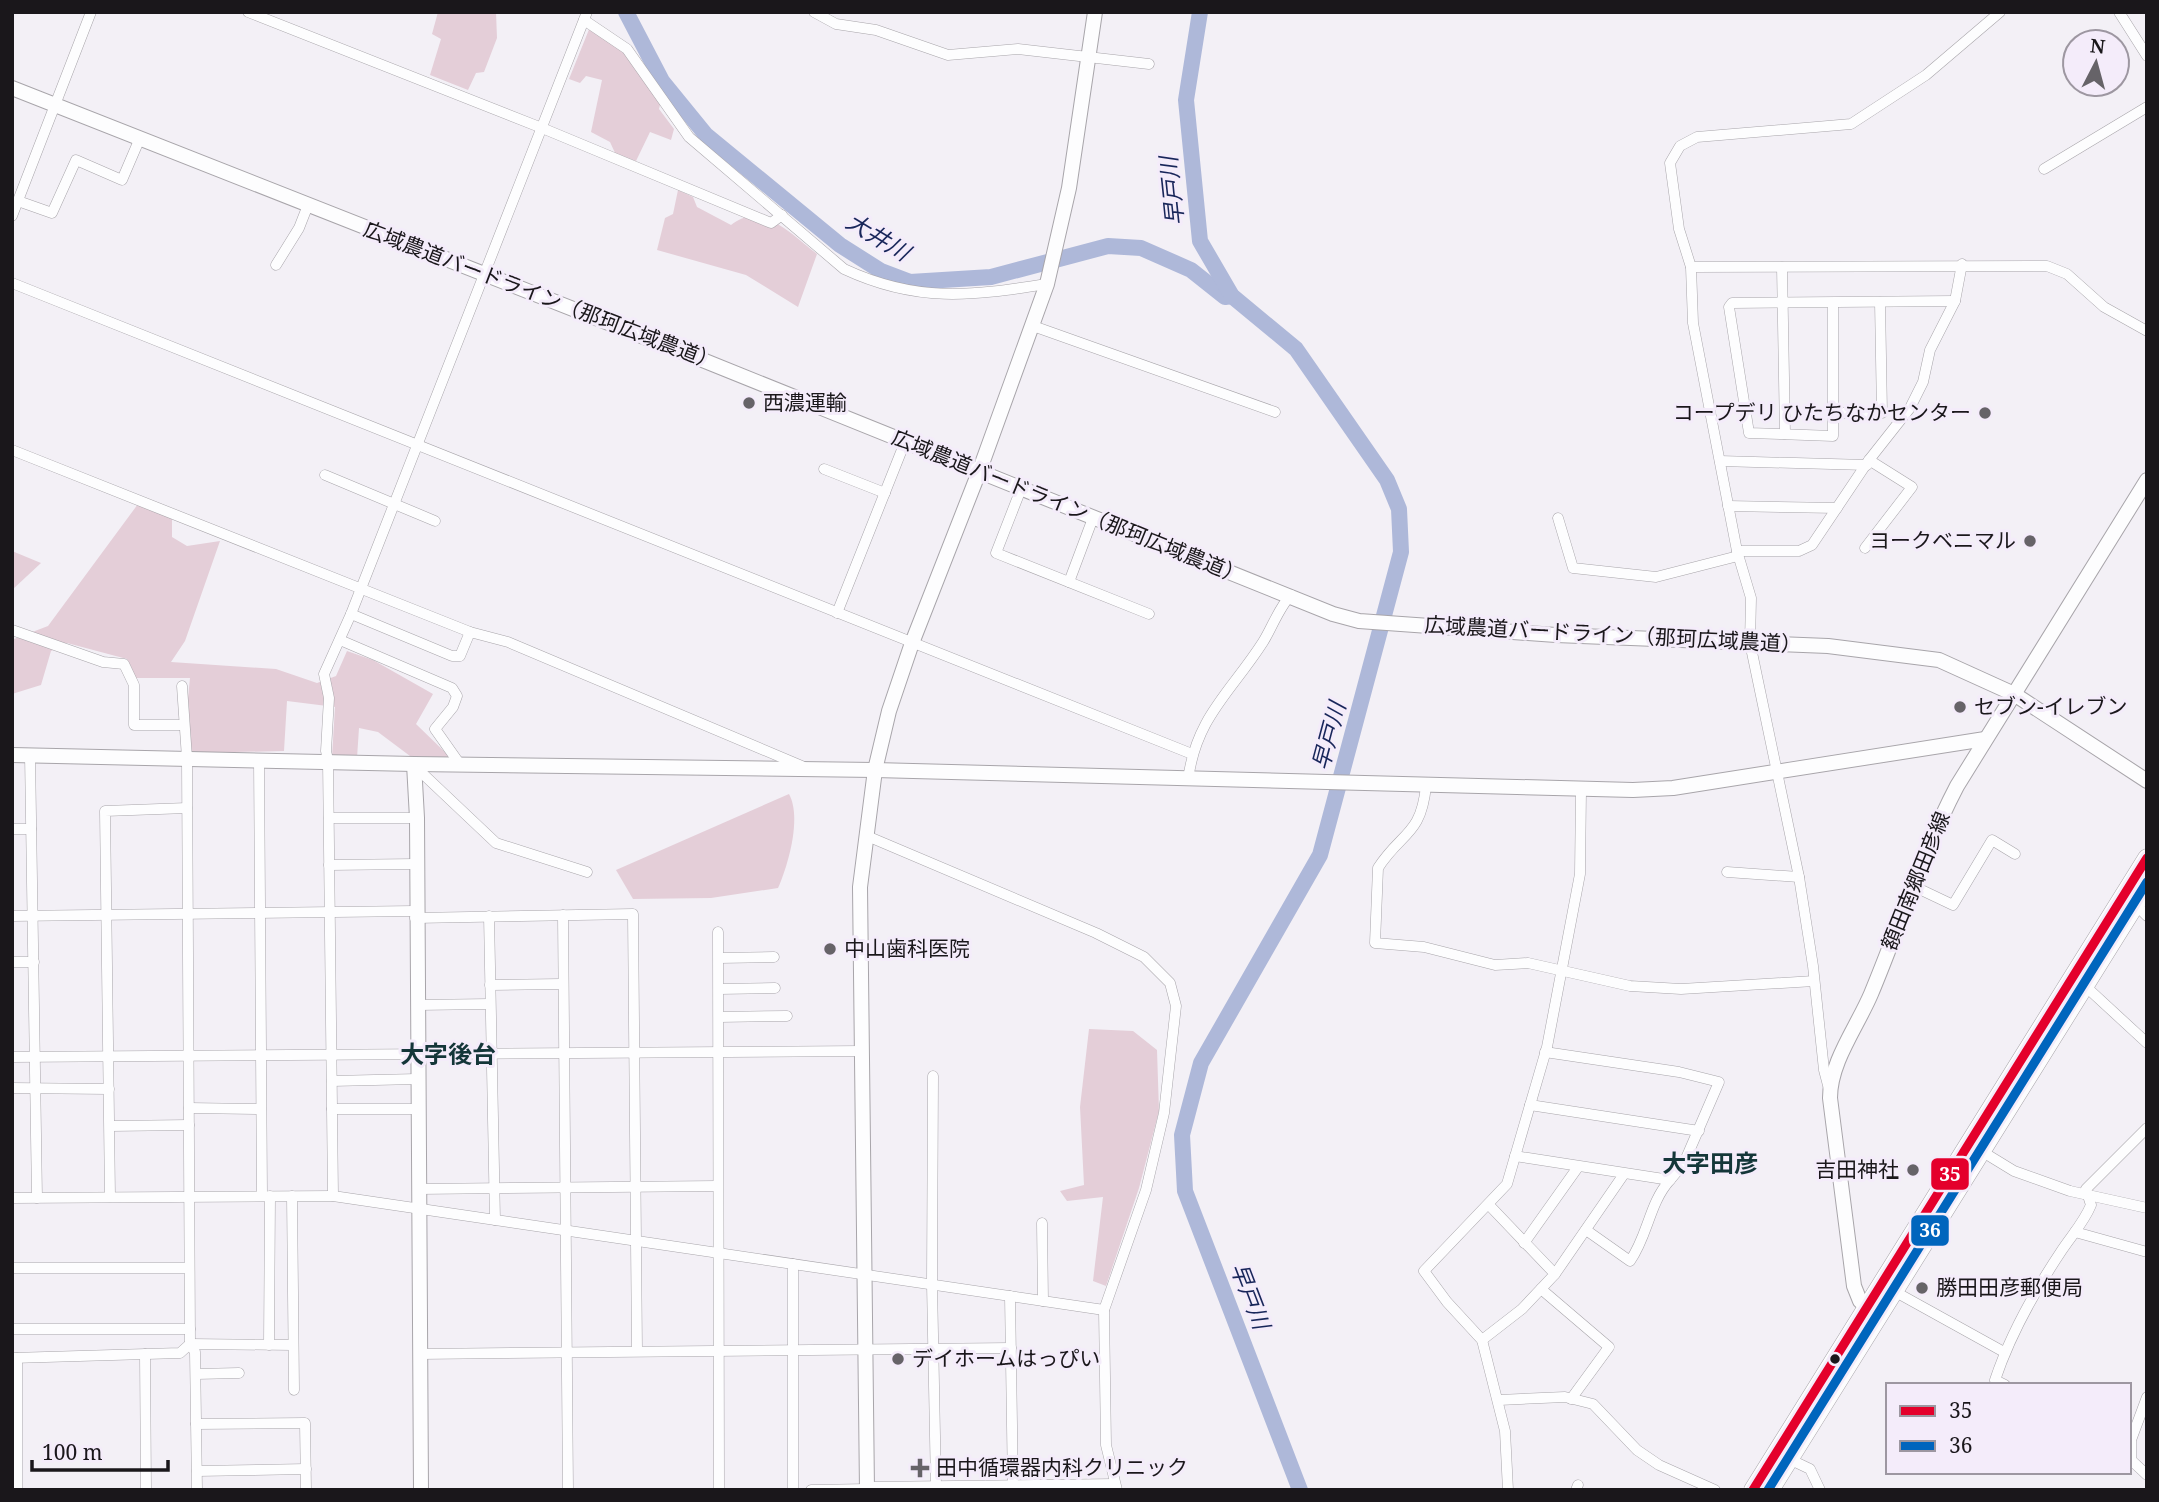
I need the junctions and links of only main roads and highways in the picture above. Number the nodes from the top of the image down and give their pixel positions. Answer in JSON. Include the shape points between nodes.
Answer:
{"nodes":[{"id":1,"x":2147,"y":858,"type":"edge"},
{"id":2,"x":2147,"y":886,"type":"edge"},
{"id":3,"x":2141,"y":910,"type":"edge"},
{"id":4,"x":2078,"y":979,"type":"junction"},
{"id":5,"x":1872,"y":1311,"type":"junction"},
{"id":6,"x":1753,"y":1490,"type":"edge"},
{"id":7,"x":1770,"y":1490,"type":"edge"}],
"edges":[{"from":1,"to":4,"type":"highway"},
{"from":2,"to":3,"type":"highway"},
{"from":3,"to":4,"type":"highway"},
{"from":4,"to":5,"type":"highway"},
{"from":5,"to":6,"type":"highway"},
{"from":5,"to":7,"type":"highway"}]}
